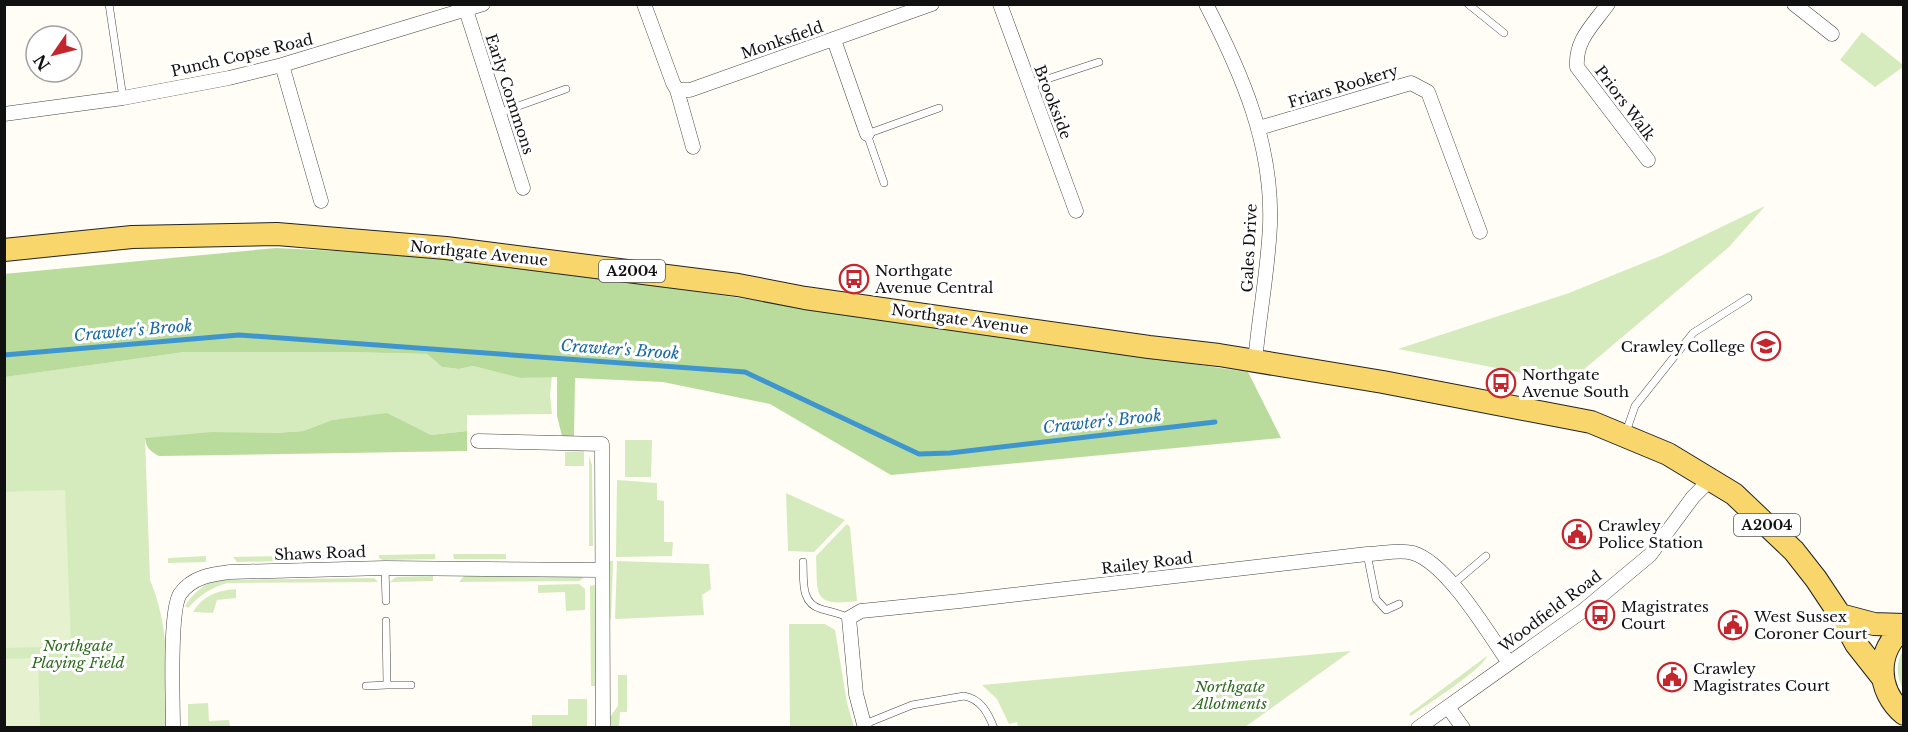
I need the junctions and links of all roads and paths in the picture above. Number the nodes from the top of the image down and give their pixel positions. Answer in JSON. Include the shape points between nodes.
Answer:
{"nodes":[{"id":1,"x":109,"y":4,"type":"edge"},
{"id":2,"x":483,"y":4,"type":"edge"},
{"id":3,"x":644,"y":4,"type":"edge"},
{"id":4,"x":932,"y":4,"type":"edge"},
{"id":5,"x":1000,"y":4,"type":"edge"},
{"id":6,"x":1206,"y":4,"type":"edge"},
{"id":7,"x":1468,"y":4,"type":"edge"},
{"id":8,"x":1608,"y":4,"type":"edge"},
{"id":9,"x":1794,"y":4,"type":"edge"},
{"id":10,"x":466,"y":10,"type":"junction"},
{"id":11,"x":1504,"y":33,"type":"dead end"},
{"id":12,"x":1833,"y":34,"type":"dead end"},
{"id":13,"x":834,"y":40,"type":"junction"},
{"id":14,"x":1099,"y":62,"type":"dead end"},
{"id":15,"x":282,"y":65,"type":"junction"},
{"id":16,"x":1029,"y":85,"type":"junction"},
{"id":17,"x":566,"y":89,"type":"dead end"},
{"id":18,"x":677,"y":90,"type":"junction"},
{"id":19,"x":123,"y":98,"type":"junction"},
{"id":20,"x":939,"y":108,"type":"dead end"},
{"id":21,"x":499,"y":113,"type":"junction"},
{"id":22,"x":4,"y":114,"type":"edge"},
{"id":23,"x":1259,"y":128,"type":"junction"},
{"id":24,"x":867,"y":134,"type":"junction"},
{"id":25,"x":693,"y":147,"type":"dead end"},
{"id":26,"x":1648,"y":160,"type":"dead end"},
{"id":27,"x":884,"y":183,"type":"dead end"},
{"id":28,"x":523,"y":188,"type":"dead end"},
{"id":29,"x":321,"y":201,"type":"dead end"},
{"id":30,"x":1076,"y":210,"type":"dead end"},
{"id":31,"x":1480,"y":232,"type":"dead end"},
{"id":32,"x":4,"y":249,"type":"edge"},
{"id":33,"x":1748,"y":298,"type":"dead end"},
{"id":34,"x":1256,"y":362,"type":"junction"},
{"id":35,"x":1625,"y":434,"type":"junction"},
{"id":36,"x":478,"y":441,"type":"dead end"},
{"id":37,"x":1711,"y":479,"type":"junction"},
{"id":38,"x":1367,"y":554,"type":"junction"},
{"id":39,"x":1486,"y":556,"type":"dead end"},
{"id":40,"x":803,"y":562,"type":"dead end"},
{"id":41,"x":385,"y":568,"type":"junction"},
{"id":42,"x":602,"y":570,"type":"junction"},
{"id":43,"x":1453,"y":584,"type":"junction"},
{"id":44,"x":386,"y":601,"type":"dead end"},
{"id":45,"x":1399,"y":604,"type":"dead end"},
{"id":46,"x":1840,"y":615,"type":"junction"},
{"id":47,"x":849,"y":618,"type":"junction"},
{"id":48,"x":386,"y":621,"type":"dead end"},
{"id":49,"x":1904,"y":626,"type":"edge"},
{"id":50,"x":1509,"y":663,"type":"junction"},
{"id":51,"x":1882,"y":677,"type":"junction"},
{"id":52,"x":387,"y":685,"type":"junction"},
{"id":53,"x":411,"y":685,"type":"dead end"},
{"id":54,"x":366,"y":686,"type":"dead end"},
{"id":55,"x":1448,"y":706,"type":"junction"},
{"id":56,"x":1902,"y":718,"type":"edge"},
{"id":57,"x":865,"y":726,"type":"edge"},
{"id":58,"x":172,"y":728,"type":"edge"},
{"id":59,"x":603,"y":728,"type":"edge"},
{"id":60,"x":994,"y":728,"type":"edge"},
{"id":61,"x":1418,"y":728,"type":"edge"},
{"id":62,"x":1463,"y":728,"type":"edge"}],
"edges":[{"from":1,"to":19,"type":"lane"},
{"from":2,"to":10,"type":"street","name":"Punch Copse Road"},
{"from":3,"to":18,"type":"street"},
{"from":4,"to":13,"type":"street","name":"Monksfield"},
{"from":5,"to":16,"type":"street","name":"Brookside"},
{"from":6,"to":23,"type":"street","name":"Gales Drive","via":[[1243,80]]},
{"from":7,"to":11,"type":"lane"},
{"from":8,"to":26,"type":"street","name":"Priors Walk","via":[[1579,44],[1576,67]]},
{"from":9,"to":12,"type":"street"},
{"from":10,"to":15,"type":"street","name":"Punch Copse Road"},
{"from":10,"to":21,"type":"street","name":"Early Commons"},
{"from":13,"to":18,"type":"street","name":"Monksfield","via":[[690,90]]},
{"from":13,"to":24,"type":"street"},
{"from":14,"to":16,"type":"lane"},
{"from":15,"to":19,"type":"street","name":"Punch Copse Road"},
{"from":15,"to":29,"type":"street"},
{"from":16,"to":30,"type":"street","name":"Brookside"},
{"from":17,"to":21,"type":"lane"},
{"from":18,"to":25,"type":"street"},
{"from":19,"to":22,"type":"street","name":"Punch Copse Road"},
{"from":20,"to":24,"type":"lane"},
{"from":21,"to":28,"type":"street","name":"Early Commons"},
{"from":23,"to":31,"type":"street","name":"Friars Rookery","via":[[1411,82],[1428,92]]},
{"from":23,"to":34,"type":"street","name":"Gales Drive","via":[[1270,223]]},
{"from":24,"to":27,"type":"lane"},
{"from":32,"to":34,"type":"main road","name":"Northgate Avenue","number":"A2004","via":[[132,237],[277,234],[446,248],[738,285],[805,298]]},
{"from":33,"to":35,"type":"lane","via":[[1693,333],[1635,406]]},
{"from":34,"to":35,"type":"main road","name":"Northgate Avenue","number":"A2004","via":[[1591,422]]},
{"from":35,"to":37,"type":"main road","name":"Northgate Avenue","number":"A2004"},
{"from":36,"to":42,"type":"street","via":[[602,444]]},
{"from":37,"to":46,"type":"main road","name":"Northgate Avenue","number":"A2004","via":[[1734,494],[1794,551]]},
{"from":37,"to":50,"type":"street","name":"Woodfield Road","via":[[1650,555],[1584,610]]},
{"from":38,"to":43,"type":"street","name":"Railey Road","via":[[1412,552],[1431,561]]},
{"from":38,"to":45,"type":"lane","via":[[1376,599],[1386,610]]},
{"from":38,"to":47,"type":"street","name":"Railey Road","via":[[861,611]]},
{"from":39,"to":43,"type":"lane"},
{"from":40,"to":47,"type":"lane","via":[[806,599]]},
{"from":41,"to":42,"type":"street","name":"Shaws Road"},
{"from":41,"to":44,"type":"lane"},
{"from":41,"to":58,"type":"street","name":"Shaws Road","via":[[230,572],[207,575],[191,584],[180,594],[173,617]]},
{"from":42,"to":59,"type":"street"},
{"from":43,"to":50,"type":"street","name":"Railey Road"},
{"from":46,"to":49,"type":"main road","via":[[1874,624]]},
{"from":46,"to":51,"type":"main road","name":"Northgate Avenue","number":"A2004","via":[[1856,644]]},
{"from":47,"to":57,"type":"street","via":[[856,694]]},
{"from":48,"to":52,"type":"lane"},
{"from":49,"to":51,"type":"main road","via":[[1887,646]]},
{"from":50,"to":55,"type":"street","name":"Woodfield Road"},
{"from":51,"to":56,"type":"main road","name":"Northgate Avenue"},
{"from":52,"to":53,"type":"lane"},
{"from":52,"to":54,"type":"lane"},
{"from":55,"to":61,"type":"street","name":"Woodfield Road"},
{"from":55,"to":62,"type":"street"},
{"from":57,"to":60,"type":"lane","via":[[912,705],[964,696],[980,703]]}]}
